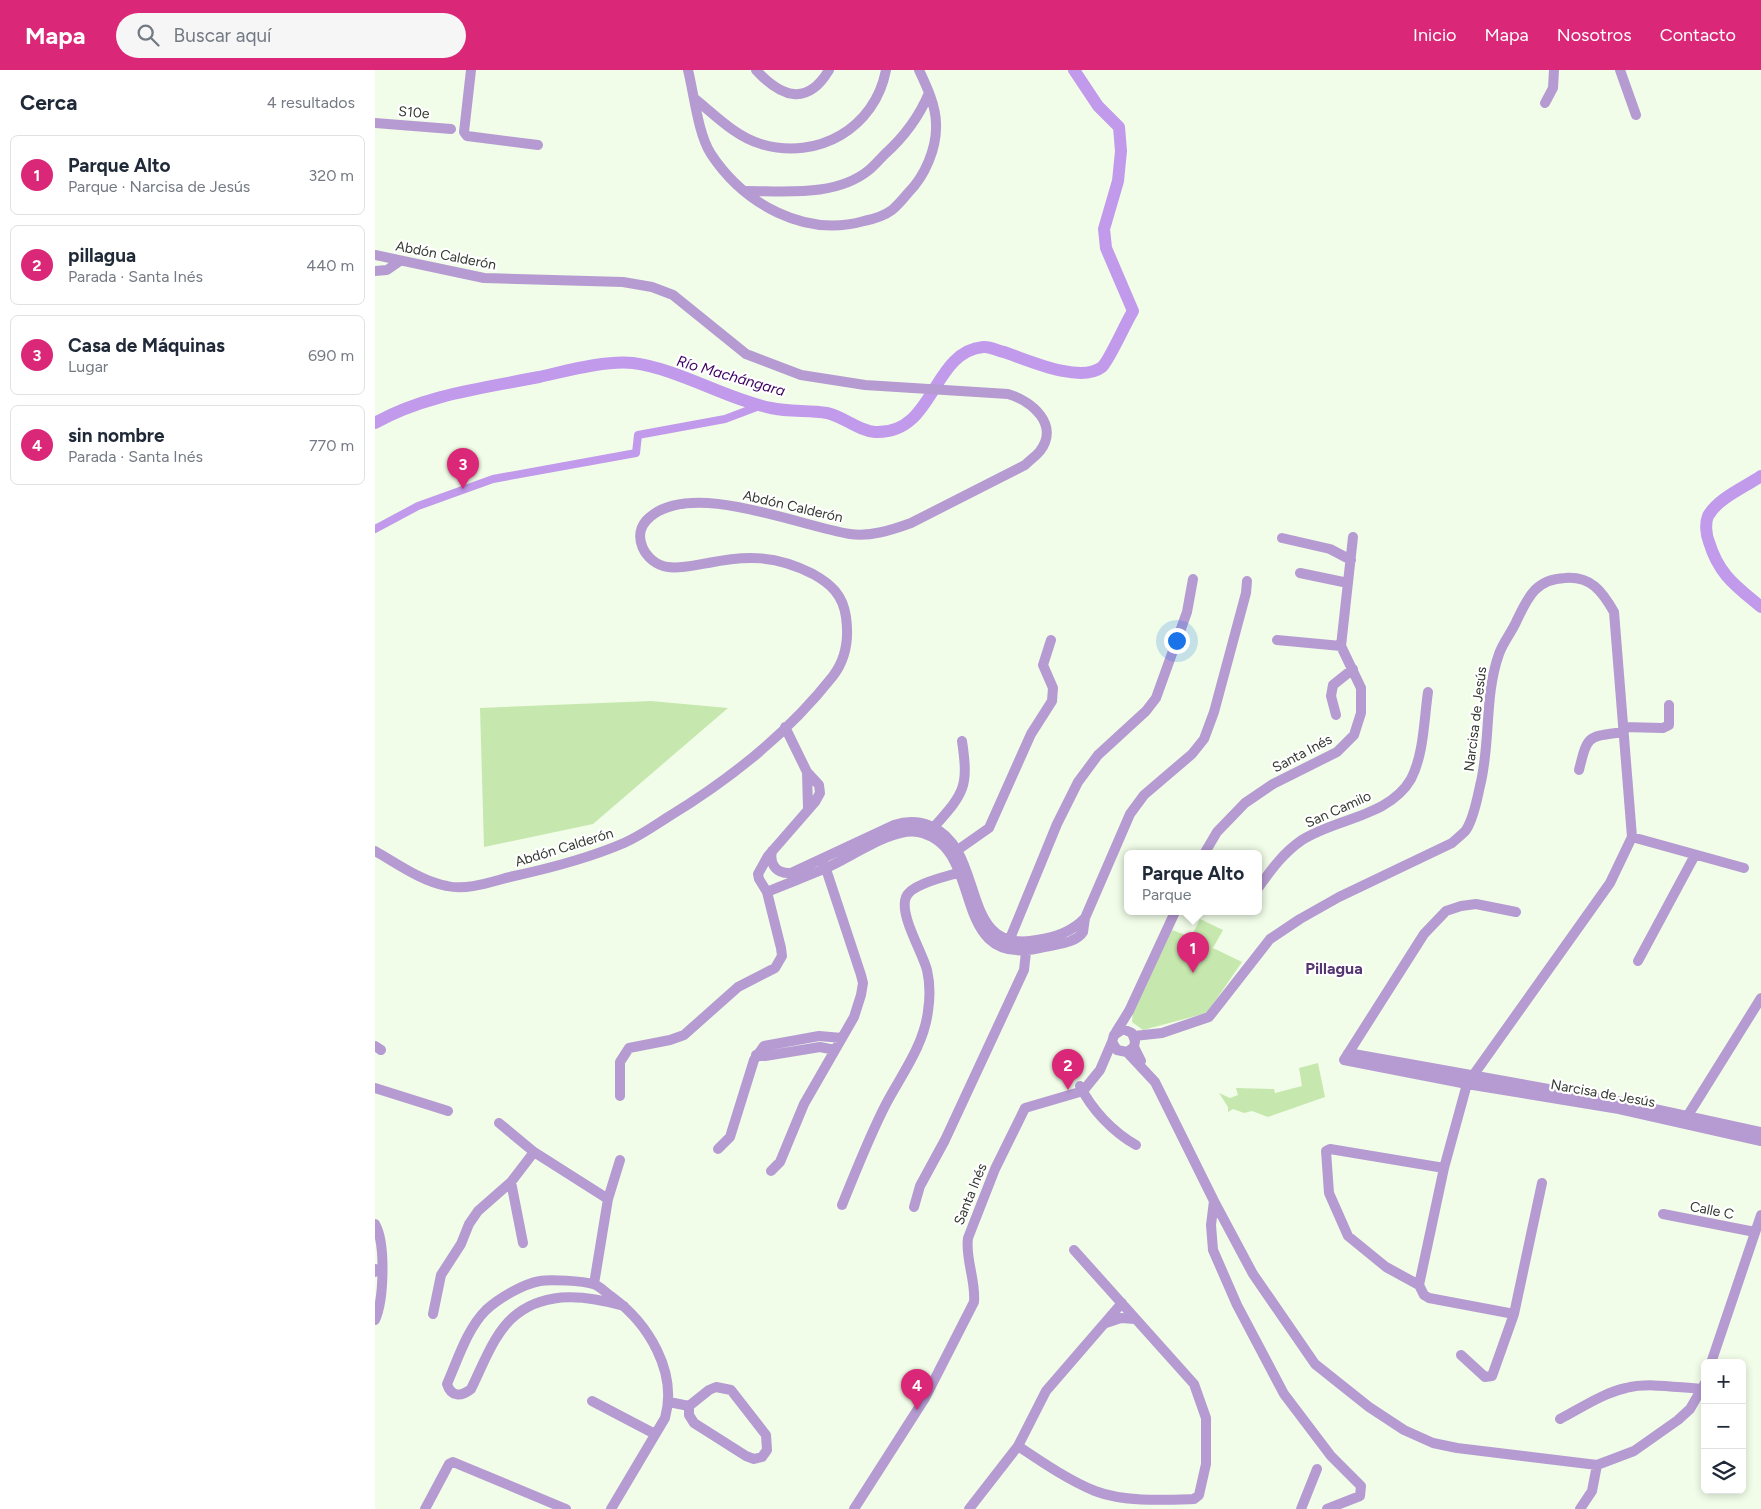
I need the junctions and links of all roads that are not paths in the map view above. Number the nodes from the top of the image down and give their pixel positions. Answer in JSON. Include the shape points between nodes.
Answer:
{"nodes":[{"id":1,"x":471,"y":70,"type":"edge"},
{"id":2,"x":688,"y":70,"type":"edge"},
{"id":3,"x":756,"y":70,"type":"edge"},
{"id":4,"x":829,"y":70,"type":"edge"},
{"id":5,"x":886,"y":70,"type":"edge"},
{"id":6,"x":919,"y":70,"type":"edge"},
{"id":7,"x":1554,"y":70,"type":"edge"},
{"id":8,"x":1620,"y":70,"type":"edge"},
{"id":9,"x":929,"y":93,"type":"junction"},
{"id":10,"x":695,"y":99,"type":"junction"},
{"id":11,"x":1545,"y":102,"type":"dead end"},
{"id":12,"x":1636,"y":115,"type":"dead end"},
{"id":13,"x":375,"y":123,"type":"edge"},
{"id":14,"x":451,"y":129,"type":"dead end"},
{"id":15,"x":538,"y":145,"type":"dead end"},
{"id":16,"x":746,"y":192,"type":"junction"},
{"id":17,"x":375,"y":254,"type":"edge"},
{"id":18,"x":400,"y":261,"type":"junction"},
{"id":19,"x":375,"y":271,"type":"edge"},
{"id":20,"x":1353,"y":536,"type":"dead end"},
{"id":21,"x":1282,"y":538,"type":"dead end"},
{"id":22,"x":1351,"y":560,"type":"junction"},
{"id":23,"x":1300,"y":573,"type":"dead end"},
{"id":24,"x":1193,"y":579,"type":"dead end"},
{"id":25,"x":1247,"y":581,"type":"dead end"},
{"id":26,"x":1348,"y":582,"type":"junction"},
{"id":27,"x":1051,"y":640,"type":"dead end"},
{"id":28,"x":1277,"y":640,"type":"dead end"},
{"id":29,"x":1341,"y":646,"type":"junction"},
{"id":30,"x":1353,"y":669,"type":"junction"},
{"id":31,"x":1428,"y":692,"type":"dead end"},
{"id":32,"x":1669,"y":705,"type":"dead end"},
{"id":33,"x":1336,"y":715,"type":"dead end"},
{"id":34,"x":785,"y":727,"type":"junction"},
{"id":35,"x":1624,"y":730,"type":"junction"},
{"id":36,"x":962,"y":741,"type":"dead end"},
{"id":37,"x":1579,"y":770,"type":"dead end"},
{"id":38,"x":934,"y":827,"type":"junction"},
{"id":39,"x":1632,"y":837,"type":"junction"},
{"id":40,"x":959,"y":849,"type":"junction"},
{"id":41,"x":1206,"y":850,"type":"edge"},
{"id":42,"x":375,"y":851,"type":"edge"},
{"id":43,"x":772,"y":851,"type":"junction"},
{"id":44,"x":1695,"y":855,"type":"junction"},
{"id":45,"x":824,"y":864,"type":"junction"},
{"id":46,"x":1744,"y":868,"type":"dead end"},
{"id":47,"x":962,"y":871,"type":"junction"},
{"id":48,"x":1262,"y":883,"type":"edge"},
{"id":49,"x":767,"y":892,"type":"junction"},
{"id":50,"x":1516,"y":912,"type":"dead end"},
{"id":51,"x":1174,"y":915,"type":"edge"},
{"id":52,"x":1085,"y":918,"type":"junction"},
{"id":53,"x":1009,"y":941,"type":"junction"},
{"id":54,"x":1026,"y":952,"type":"junction"},
{"id":55,"x":1638,"y":961,"type":"dead end"},
{"id":56,"x":1761,"y":998,"type":"edge"},
{"id":57,"x":1129,"y":1010,"type":"junction"},
{"id":58,"x":1114,"y":1037,"type":"junction"},
{"id":59,"x":842,"y":1038,"type":"junction"},
{"id":60,"x":1130,"y":1044,"type":"junction"},
{"id":61,"x":835,"y":1050,"type":"junction"},
{"id":62,"x":757,"y":1054,"type":"junction"},
{"id":63,"x":1103,"y":1062,"type":"junction"},
{"id":64,"x":1469,"y":1080,"type":"junction"},
{"id":65,"x":1084,"y":1087,"type":"junction"},
{"id":66,"x":375,"y":1088,"type":"edge"},
{"id":67,"x":620,"y":1096,"type":"dead end"},
{"id":68,"x":448,"y":1111,"type":"dead end"},
{"id":69,"x":1685,"y":1119,"type":"junction"},
{"id":70,"x":499,"y":1124,"type":"dead end"},
{"id":71,"x":1761,"y":1132,"type":"edge"},
{"id":72,"x":1761,"y":1141,"type":"edge"},
{"id":73,"x":1136,"y":1145,"type":"dead end"},
{"id":74,"x":718,"y":1149,"type":"dead end"},
{"id":75,"x":534,"y":1152,"type":"junction"},
{"id":76,"x":619,"y":1160,"type":"dead end"},
{"id":77,"x":1445,"y":1168,"type":"junction"},
{"id":78,"x":771,"y":1171,"type":"dead end"},
{"id":79,"x":511,"y":1182,"type":"junction"},
{"id":80,"x":1541,"y":1183,"type":"dead end"},
{"id":81,"x":608,"y":1199,"type":"junction"},
{"id":82,"x":1214,"y":1201,"type":"junction"},
{"id":83,"x":842,"y":1206,"type":"dead end"},
{"id":84,"x":914,"y":1207,"type":"dead end"},
{"id":85,"x":1663,"y":1214,"type":"dead end"},
{"id":86,"x":1761,"y":1215,"type":"edge"},
{"id":87,"x":375,"y":1224,"type":"edge"},
{"id":88,"x":1755,"y":1232,"type":"junction"},
{"id":89,"x":523,"y":1243,"type":"dead end"},
{"id":90,"x":1074,"y":1250,"type":"dead end"},
{"id":91,"x":594,"y":1284,"type":"junction"},
{"id":92,"x":1419,"y":1285,"type":"junction"},
{"id":93,"x":1122,"y":1304,"type":"junction"},
{"id":94,"x":624,"y":1306,"type":"junction"},
{"id":95,"x":433,"y":1314,"type":"dead end"},
{"id":96,"x":1514,"y":1314,"type":"junction"},
{"id":97,"x":1135,"y":1319,"type":"junction"},
{"id":98,"x":375,"y":1320,"type":"edge"},
{"id":99,"x":1105,"y":1323,"type":"junction"},
{"id":100,"x":1461,"y":1355,"type":"dead end"},
{"id":101,"x":1712,"y":1359,"type":"edge"},
{"id":102,"x":1701,"y":1386,"type":"edge"},
{"id":103,"x":1701,"y":1391,"type":"edge"},
{"id":104,"x":592,"y":1402,"type":"dead end"},
{"id":105,"x":669,"y":1402,"type":"junction"},
{"id":106,"x":689,"y":1406,"type":"junction"},
{"id":107,"x":1560,"y":1419,"type":"dead end"},
{"id":108,"x":655,"y":1434,"type":"junction"},
{"id":109,"x":1019,"y":1446,"type":"junction"},
{"id":110,"x":1597,"y":1465,"type":"junction"},
{"id":111,"x":1317,"y":1469,"type":"dead end"},
{"id":112,"x":550,"y":1506,"type":"edge"},
{"id":113,"x":425,"y":1509,"type":"edge"},
{"id":114,"x":566,"y":1509,"type":"edge"},
{"id":115,"x":611,"y":1509,"type":"edge"},
{"id":116,"x":854,"y":1509,"type":"edge"},
{"id":117,"x":969,"y":1509,"type":"edge"},
{"id":118,"x":1301,"y":1509,"type":"edge"},
{"id":119,"x":1327,"y":1509,"type":"edge"},
{"id":120,"x":1580,"y":1509,"type":"edge"}],
"edges":[{"from":1,"to":15,"type":"street","via":[[464,132],[467,136]]},
{"from":2,"to":10,"type":"street"},
{"from":3,"to":4,"type":"street","via":[[770,86],[781,92],[802,94],[818,86]]},
{"from":5,"to":10,"type":"street","via":[[880,91],[858,123],[833,141],[809,147],[784,148],[761,144],[743,136]]},
{"from":6,"to":9,"type":"street"},
{"from":7,"to":11,"type":"street","via":[[1553,88]]},
{"from":8,"to":12,"type":"street"},
{"from":9,"to":16,"type":"street","via":[[908,130],[868,171],[848,181],[809,191]]},
{"from":9,"to":16,"type":"street","via":[[936,122],[935,140],[915,186],[892,210],[853,225],[817,226],[785,217]]},
{"from":10,"to":16,"type":"street","via":[[710,153],[732,181]]},
{"from":13,"to":14,"type":"street","name":"S10e"},
{"from":17,"to":18,"type":"street","name":"Abdón Calderón"},
{"from":18,"to":19,"type":"street","via":[[387,270]]},
{"from":18,"to":34,"type":"street","name":"Abdón Calderón","via":[[484,278],[623,282],[652,287],[673,295],[746,354],[801,375],[831,381],[1008,394],[1033,405],[1042,416],[1045,427],[1044,444],[1039,452],[1025,464],[911,523],[891,530],[851,534],[741,508],[700,503],[660,510],[648,518],[640,534],[648,559],[657,565],[671,568],[760,557],[787,563],[810,573],[831,584],[839,595],[847,623],[845,656],[834,675]]},
{"from":20,"to":22,"type":"street"},
{"from":21,"to":22,"type":"street","via":[[1330,549]]},
{"from":22,"to":26,"type":"street"},
{"from":23,"to":26,"type":"street"},
{"from":24,"to":53,"type":"street","via":[[1187,612],[1155,698],[1146,711],[1098,755],[1078,782],[1057,824]]},
{"from":25,"to":52,"type":"street","via":[[1204,739],[1193,754],[1144,795],[1130,814]]},
{"from":26,"to":29,"type":"street"},
{"from":27,"to":40,"type":"street","via":[[1043,665],[1053,688],[1052,701],[1031,734],[989,828]]},
{"from":28,"to":29,"type":"street"},
{"from":29,"to":30,"type":"street","name":"Santa Inés"},
{"from":30,"to":33,"type":"street","via":[[1333,685],[1331,696]]},
{"from":30,"to":41,"type":"street","name":"Santa Inés","via":[[1362,700],[1354,735],[1337,752],[1273,784],[1245,803],[1217,832]]},
{"from":31,"to":48,"type":"street","name":"San Camilo","via":[[1418,760],[1411,778],[1400,792],[1377,808],[1303,840],[1280,858]]},
{"from":32,"to":35,"type":"street","via":[[1669,725]]},
{"from":34,"to":42,"type":"street","name":"Abdón Calderón","via":[[688,806],[639,836],[607,850],[547,868],[454,887],[424,878]]},
{"from":34,"to":43,"type":"street","via":[[807,772],[819,785],[819,793],[815,802]]},
{"from":35,"to":37,"type":"street","via":[[1590,739]]},
{"from":35,"to":39,"type":"street","name":"Narcisa de Jesús"},
{"from":35,"to":60,"type":"street","name":"Narcisa de Jesús","via":[[1614,612],[1605,596],[1595,585],[1577,577],[1541,584],[1526,600],[1499,652],[1490,689],[1481,784],[1466,830],[1452,843],[1300,919],[1270,939],[1209,1017],[1150,1040]]},
{"from":36,"to":38,"type":"street","via":[[966,764],[964,788],[959,799]]},
{"from":38,"to":40,"type":"street"},
{"from":38,"to":45,"type":"street","via":[[915,822],[900,823]]},
{"from":39,"to":44,"type":"street"},
{"from":39,"to":64,"type":"street","name":"Narcisa de Jesús","via":[[1611,883]]},
{"from":40,"to":47,"type":"street"},
{"from":43,"to":45,"type":"street","via":[[774,866],[784,873]]},
{"from":43,"to":49,"type":"street","via":[[758,874]]},
{"from":44,"to":46,"type":"street"},
{"from":44,"to":55,"type":"street"},
{"from":45,"to":47,"type":"street","via":[[894,835],[912,831],[931,835],[939,841]]},
{"from":45,"to":49,"type":"street"},
{"from":45,"to":59,"type":"street","via":[[863,983],[859,1006]]},
{"from":47,"to":53,"type":"street","via":[[986,923],[998,936]]},
{"from":47,"to":54,"type":"street","via":[[979,928],[986,937],[997,946]]},
{"from":47,"to":83,"type":"street","via":[[917,887],[906,899],[905,910],[927,969],[930,1001],[925,1031],[873,1132]]},
{"from":49,"to":67,"type":"street","via":[[782,956],[775,968],[737,987],[683,1035],[629,1048],[620,1062]]},
{"from":50,"to":64,"type":"street","via":[[1476,904],[1446,911],[1424,934],[1346,1056]]},
{"from":51,"to":57,"type":"street"},
{"from":52,"to":53,"type":"street","via":[[1072,930],[1044,939]]},
{"from":52,"to":54,"type":"street","via":[[1083,932],[1078,938]]},
{"from":54,"to":84,"type":"street","via":[[1023,970],[945,1140],[920,1186]]},
{"from":56,"to":69,"type":"street"},
{"from":57,"to":58,"type":"street"},
{"from":57,"to":60,"type":"street"},
{"from":58,"to":60,"type":"street","via":[[1114,1048]]},
{"from":58,"to":60,"type":"street","via":[[1126,1030]]},
{"from":58,"to":63,"type":"street"},
{"from":59,"to":61,"type":"street"},
{"from":59,"to":62,"type":"street","via":[[819,1036],[764,1046]]},
{"from":60,"to":63,"type":"street"},
{"from":60,"to":82,"type":"street","via":[[1155,1082]]},
{"from":61,"to":62,"type":"street","via":[[820,1047],[765,1056]]},
{"from":61,"to":78,"type":"street","via":[[804,1104],[780,1162]]},
{"from":62,"to":74,"type":"street","via":[[730,1137]]},
{"from":63,"to":65,"type":"street"},
{"from":64,"to":69,"type":"street","name":"Narcisa de Jesús"},
{"from":64,"to":77,"type":"street"},
{"from":65,"to":73,"type":"street","via":[[1095,1109],[1119,1136]]},
{"from":65,"to":116,"type":"street","name":"Santa Inés","via":[[1065,1098],[1025,1108],[995,1169],[968,1238],[974,1302],[925,1398]]},
{"from":66,"to":68,"type":"street"},
{"from":69,"to":71,"type":"street","name":"Narcisa de Jesús"},
{"from":69,"to":72,"type":"street","name":"Narcisa de Jesús"},
{"from":70,"to":75,"type":"street"},
{"from":75,"to":79,"type":"street"},
{"from":75,"to":81,"type":"street"},
{"from":76,"to":81,"type":"street"},
{"from":77,"to":92,"type":"street"},
{"from":77,"to":92,"type":"street","via":[[1330,1149],[1326,1152],[1329,1193],[1348,1236],[1386,1267]]},
{"from":79,"to":89,"type":"street"},
{"from":79,"to":95,"type":"street","via":[[478,1210],[469,1224],[441,1276]]},
{"from":80,"to":96,"type":"street"},
{"from":81,"to":91,"type":"street"},
{"from":82,"to":110,"type":"street","via":[[1253,1274],[1315,1364],[1369,1407],[1404,1430],[1433,1443],[1502,1455]]},
{"from":82,"to":119,"type":"street","via":[[1211,1225],[1213,1250],[1241,1313],[1284,1394],[1331,1456],[1361,1486],[1360,1496]]},
{"from":85,"to":88,"type":"street","name":"Calle C"},
{"from":86,"to":88,"type":"street"},
{"from":87,"to":98,"type":"street","via":[[383,1270],[380,1309]]},
{"from":88,"to":101,"type":"street"},
{"from":90,"to":93,"type":"street"},
{"from":91,"to":94,"type":"street"},
{"from":91,"to":94,"type":"street","via":[[540,1281],[512,1292],[486,1310],[465,1343],[447,1384],[451,1393],[461,1395],[471,1389],[503,1330],[516,1314],[541,1301],[597,1298]]},
{"from":92,"to":96,"type":"street","via":[[1429,1298]]},
{"from":93,"to":97,"type":"street"},
{"from":93,"to":99,"type":"street"},
{"from":94,"to":105,"type":"street","via":[[642,1324],[655,1348],[665,1370]]},
{"from":96,"to":100,"type":"street","via":[[1492,1376],[1485,1377]]},
{"from":97,"to":99,"type":"street","via":[[1121,1318]]},
{"from":97,"to":109,"type":"street","via":[[1194,1384],[1206,1418],[1206,1464],[1197,1497],[1142,1499],[1095,1491],[1046,1465]]},
{"from":99,"to":109,"type":"street","via":[[1046,1391]]},
{"from":102,"to":107,"type":"street","via":[[1625,1388]]},
{"from":103,"to":110,"type":"street","via":[[1690,1409],[1678,1420],[1634,1451]]},
{"from":104,"to":108,"type":"street"},
{"from":105,"to":106,"type":"street"},
{"from":105,"to":108,"type":"street","via":[[665,1418]]},
{"from":106,"to":106,"type":"street","via":[[716,1387],[731,1390],[766,1434],[767,1450],[762,1457],[746,1456],[693,1423]]},
{"from":108,"to":115,"type":"street"},
{"from":109,"to":117,"type":"street"},
{"from":110,"to":120,"type":"street","via":[[1592,1491]]},
{"from":111,"to":118,"type":"street"},
{"from":112,"to":113,"type":"street","via":[[453,1462]]},
{"from":112,"to":114,"type":"street"}]}
